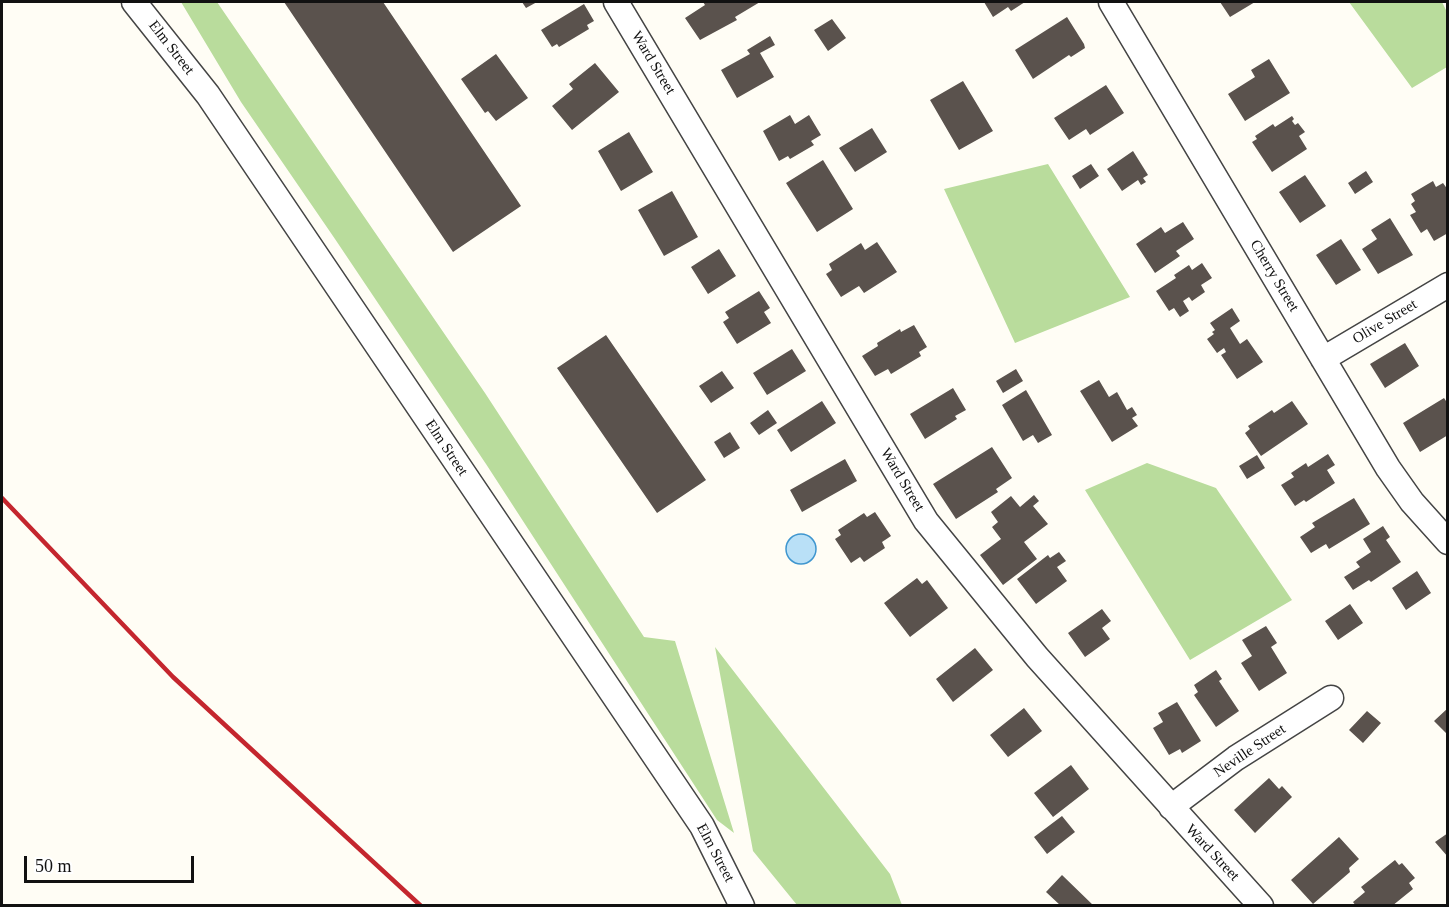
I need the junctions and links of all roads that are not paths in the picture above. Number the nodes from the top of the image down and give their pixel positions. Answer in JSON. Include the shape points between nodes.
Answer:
{"nodes":[{"id":1,"x":134,"y":2,"type":"edge"},
{"id":2,"x":616,"y":2,"type":"edge"},
{"id":3,"x":1111,"y":2,"type":"edge"},
{"id":4,"x":1448,"y":285,"type":"edge"},
{"id":5,"x":1323,"y":359,"type":"junction"},
{"id":6,"x":1448,"y":542,"type":"edge"},
{"id":7,"x":1331,"y":698,"type":"dead end"},
{"id":8,"x":1170,"y":807,"type":"junction"},
{"id":9,"x":742,"y":906,"type":"edge"},
{"id":10,"x":1260,"y":906,"type":"edge"}],
"edges":[{"from":1,"to":9,"type":"street","name":"Elm Street","via":[[208,95],[702,826]]},
{"from":2,"to":8,"type":"street","name":"Ward Street","via":[[926,521],[1037,657]]},
{"from":3,"to":5,"type":"street","name":"Cherry Street"},
{"from":4,"to":5,"type":"street","name":"Olive Street"},
{"from":5,"to":6,"type":"street","name":"Cherry Street","via":[[1388,468]]},
{"from":7,"to":8,"type":"street","name":"Neville Street","via":[[1236,758]]},
{"from":8,"to":10,"type":"street","name":"Ward Street"}]}
